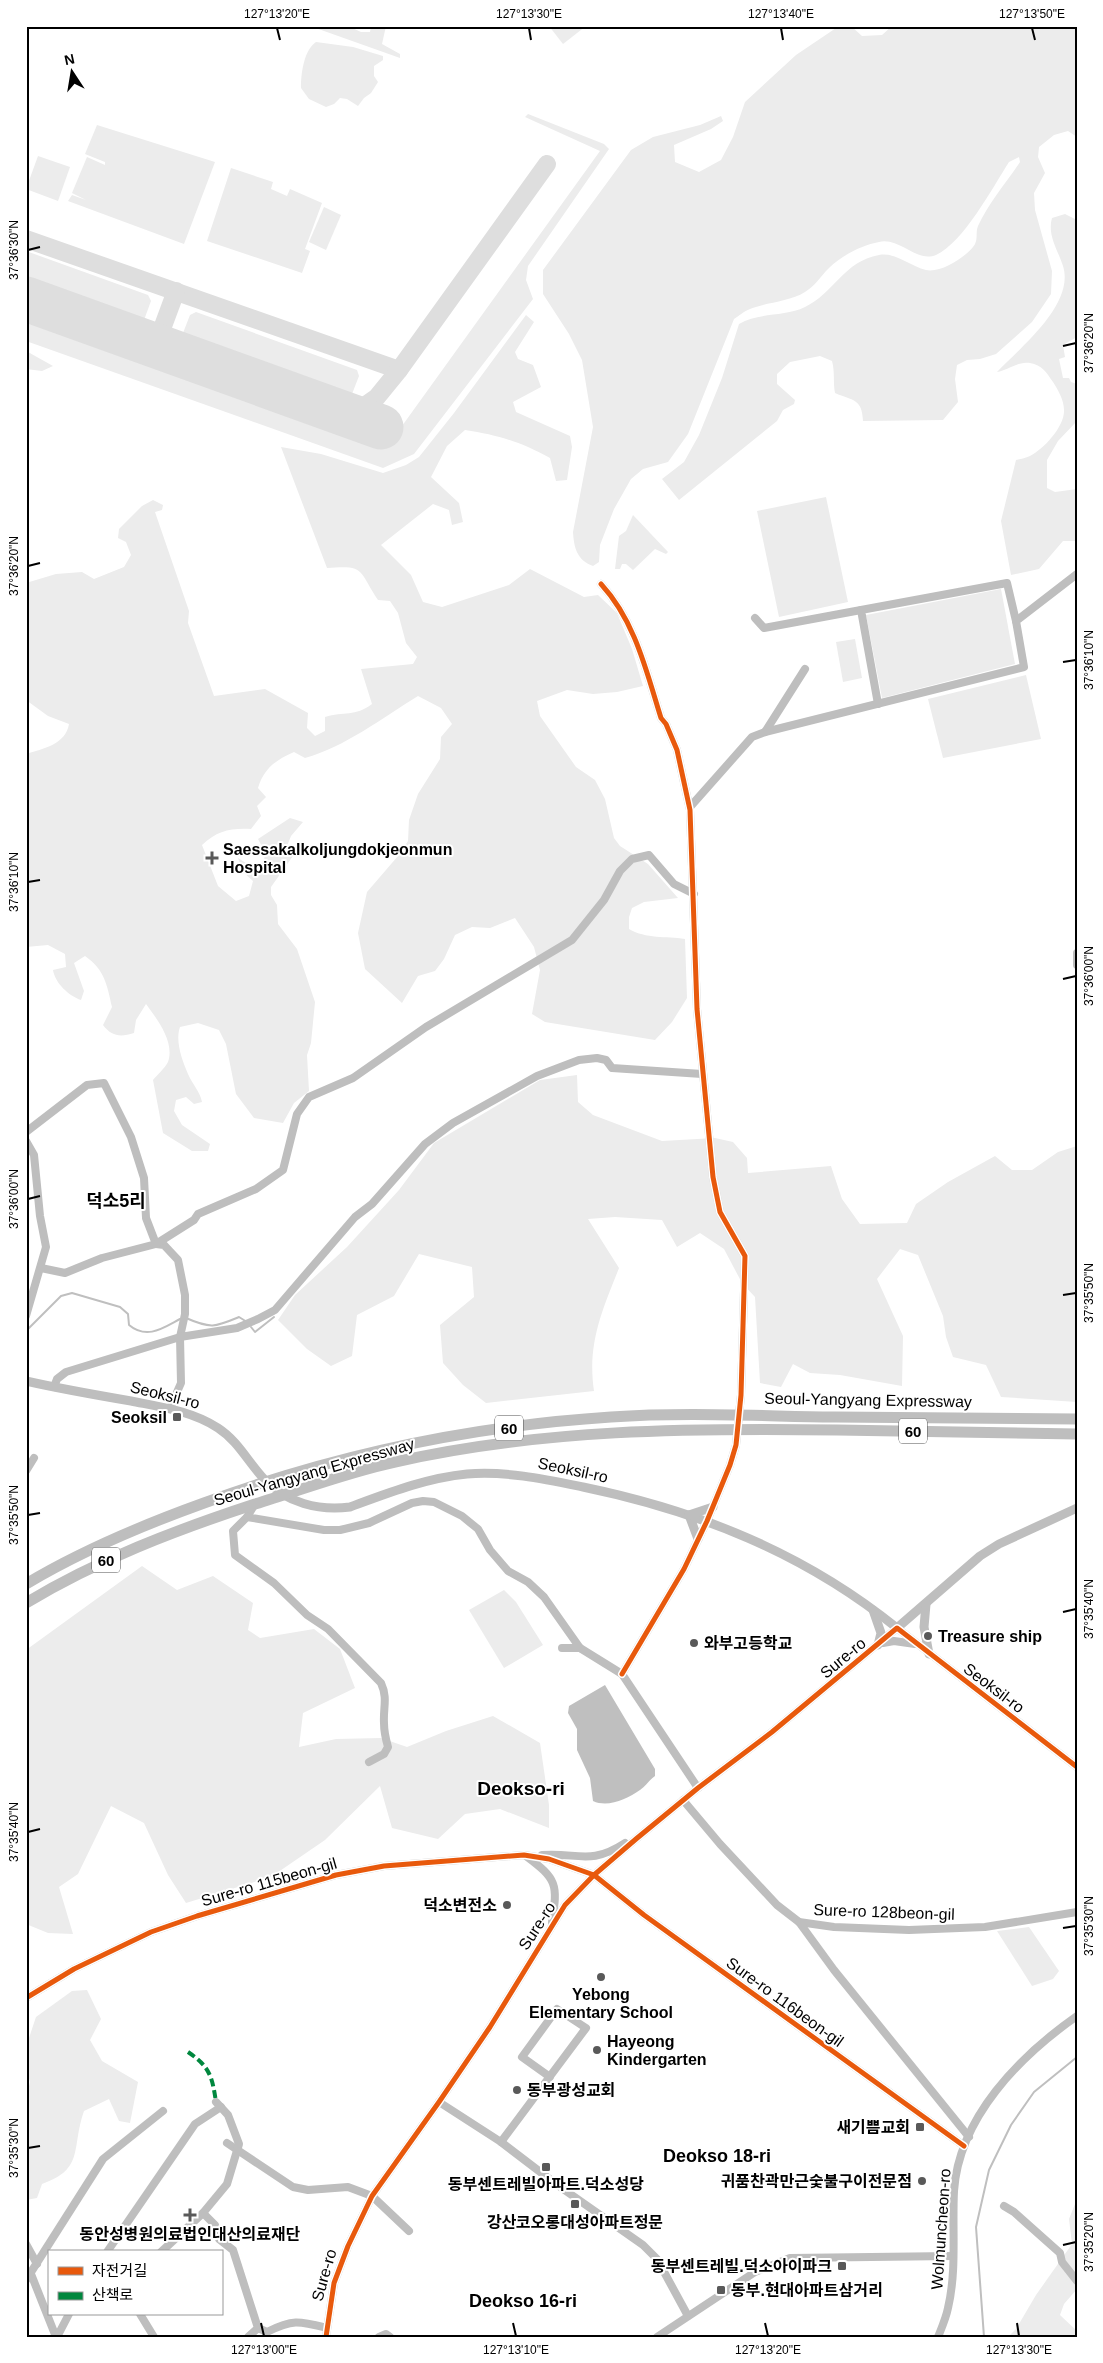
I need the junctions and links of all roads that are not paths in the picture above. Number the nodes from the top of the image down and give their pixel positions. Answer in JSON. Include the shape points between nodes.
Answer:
{"nodes":[{"id":1,"x":1077,"y":574,"type":"edge"},
{"id":2,"x":601,"y":584,"type":"dead end"},
{"id":3,"x":861,"y":610,"type":"junction"},
{"id":4,"x":755,"y":618,"type":"dead end"},
{"id":5,"x":1016,"y":621,"type":"junction"},
{"id":6,"x":805,"y":669,"type":"dead end"},
{"id":7,"x":878,"y":704,"type":"junction"},
{"id":8,"x":765,"y":732,"type":"junction"},
{"id":9,"x":690,"y":807,"type":"junction"},
{"id":10,"x":694,"y":894,"type":"junction"},
{"id":11,"x":1077,"y":953,"type":"edge"},
{"id":12,"x":1077,"y":965,"type":"edge"},
{"id":13,"x":702,"y":1074,"type":"junction"},
{"id":14,"x":26,"y":1132,"type":"edge"},
{"id":15,"x":26,"y":1141,"type":"edge"},
{"id":16,"x":156,"y":1244,"type":"junction"},
{"id":17,"x":41,"y":1268,"type":"junction"},
{"id":18,"x":26,"y":1316,"type":"edge"},
{"id":19,"x":180,"y":1337,"type":"junction"},
{"id":20,"x":26,"y":1381,"type":"edge"},
{"id":21,"x":54,"y":1387,"type":"junction"},
{"id":22,"x":170,"y":1408,"type":"junction"},
{"id":23,"x":1077,"y":1419,"type":"edge"},
{"id":24,"x":1077,"y":1434,"type":"edge"},
{"id":25,"x":34,"y":1458,"type":"dead end"},
{"id":26,"x":26,"y":1471,"type":"edge"},
{"id":27,"x":276,"y":1489,"type":"junction"},
{"id":28,"x":713,"y":1507,"type":"junction"},
{"id":29,"x":1077,"y":1508,"type":"edge"},
{"id":30,"x":689,"y":1515,"type":"junction"},
{"id":31,"x":247,"y":1517,"type":"junction"},
{"id":32,"x":707,"y":1521,"type":"junction"},
{"id":33,"x":698,"y":1539,"type":"junction"},
{"id":34,"x":26,"y":1584,"type":"edge"},
{"id":35,"x":26,"y":1603,"type":"edge"},
{"id":36,"x":926,"y":1604,"type":"junction"},
{"id":37,"x":870,"y":1606,"type":"junction"},
{"id":38,"x":897,"y":1628,"type":"junction"},
{"id":39,"x":918,"y":1644,"type":"junction"},
{"id":40,"x":878,"y":1645,"type":"junction"},
{"id":41,"x":562,"y":1648,"type":"dead end"},
{"id":42,"x":580,"y":1648,"type":"junction"},
{"id":43,"x":929,"y":1654,"type":"junction"},
{"id":44,"x":622,"y":1674,"type":"junction"},
{"id":45,"x":368,"y":1762,"type":"dead end"},
{"id":46,"x":1077,"y":1767,"type":"edge"},
{"id":47,"x":698,"y":1788,"type":"junction"},
{"id":48,"x":683,"y":1800,"type":"junction"},
{"id":49,"x":636,"y":1839,"type":"junction"},
{"id":50,"x":525,"y":1856,"type":"junction"},
{"id":51,"x":594,"y":1875,"type":"junction"},
{"id":52,"x":1077,"y":1912,"type":"edge"},
{"id":53,"x":799,"y":1922,"type":"junction"},
{"id":54,"x":552,"y":1923,"type":"junction"},
{"id":55,"x":26,"y":1998,"type":"edge"},
{"id":56,"x":1077,"y":2016,"type":"edge"},
{"id":57,"x":550,"y":2077,"type":"junction"},
{"id":58,"x":439,"y":2102,"type":"junction"},
{"id":59,"x":163,"y":2111,"type":"dead end"},
{"id":60,"x":968,"y":2137,"type":"junction"},
{"id":61,"x":501,"y":2142,"type":"junction"},
{"id":62,"x":226,"y":2143,"type":"dead end"},
{"id":63,"x":964,"y":2146,"type":"junction"},
{"id":64,"x":237,"y":2151,"type":"junction"},
{"id":65,"x":372,"y":2196,"type":"junction"},
{"id":66,"x":1004,"y":2206,"type":"dead end"},
{"id":67,"x":203,"y":2213,"type":"junction"},
{"id":68,"x":408,"y":2231,"type":"dead end"},
{"id":69,"x":26,"y":2244,"type":"edge"},
{"id":70,"x":108,"y":2250,"type":"edge"},
{"id":71,"x":163,"y":2250,"type":"edge"},
{"id":72,"x":952,"y":2256,"type":"junction"},
{"id":73,"x":37,"y":2264,"type":"junction"},
{"id":74,"x":29,"y":2277,"type":"edge"},
{"id":75,"x":1077,"y":2281,"type":"edge"},
{"id":76,"x":68,"y":2316,"type":"edge"},
{"id":77,"x":141,"y":2316,"type":"edge"},
{"id":78,"x":688,"y":2316,"type":"junction"},
{"id":79,"x":258,"y":2328,"type":"junction"},
{"id":80,"x":327,"y":2328,"type":"junction"},
{"id":81,"x":57,"y":2337,"type":"edge"},
{"id":82,"x":154,"y":2337,"type":"edge"},
{"id":83,"x":248,"y":2337,"type":"edge"},
{"id":84,"x":326,"y":2337,"type":"edge"},
{"id":85,"x":379,"y":2337,"type":"edge"},
{"id":86,"x":390,"y":2337,"type":"edge"},
{"id":87,"x":657,"y":2337,"type":"edge"},
{"id":88,"x":938,"y":2337,"type":"edge"}],
"edges":[{"from":1,"to":5,"type":"street"},
{"from":2,"to":9,"type":"street","via":[[619,604],[634,634],[661,718],[677,750]]},
{"from":3,"to":4,"type":"street","via":[[764,628]]},
{"from":3,"to":5,"type":"street","via":[[1007,583]]},
{"from":3,"to":7,"type":"street"},
{"from":5,"to":7,"type":"street","via":[[1024,667]]},
{"from":6,"to":8,"type":"street"},
{"from":7,"to":8,"type":"street"},
{"from":8,"to":9,"type":"street","via":[[752,737]]},
{"from":9,"to":10,"type":"street"},
{"from":10,"to":13,"type":"street"},
{"from":10,"to":16,"type":"street","via":[[674,884],[649,855],[632,859],[572,940],[426,1027],[353,1078],[309,1097],[297,1114],[283,1170],[256,1189],[198,1214],[194,1220]]},
{"from":11,"to":12,"type":"street"},
{"from":13,"to":19,"type":"street","via":[[612,1068],[606,1060],[597,1058],[579,1060],[537,1076],[453,1123],[425,1144],[372,1204],[355,1217],[275,1310],[237,1328]]},
{"from":13,"to":28,"type":"street","via":[[712,1177],[720,1212],[746,1256],[736,1445]]},
{"from":14,"to":16,"type":"street","via":[[87,1084],[104,1083],[131,1137],[144,1178],[146,1218]]},
{"from":15,"to":17,"type":"street","via":[[34,1155],[46,1248]]},
{"from":16,"to":17,"type":"street","via":[[102,1258],[65,1273]]},
{"from":16,"to":19,"type":"street","via":[[164,1245],[178,1260],[185,1295]]},
{"from":17,"to":18,"type":"street"},
{"from":19,"to":21,"type":"street","via":[[66,1372],[57,1379]]},
{"from":19,"to":22,"type":"street","via":[[181,1384]]},
{"from":20,"to":21,"type":"main road","name":"Seoksil-ro"},
{"from":21,"to":22,"type":"main road","name":"Seoksil-ro"},
{"from":22,"to":27,"type":"main road","name":"Seoksil-ro","via":[[219,1428],[240,1447],[264,1480]]},
{"from":23,"to":34,"type":"highway","name":"Seoul-Yangyang Expressway","number":"60","via":[[732,1414],[612,1417],[430,1439],[340,1459],[233,1492],[90,1551]]},
{"from":24,"to":35,"type":"highway","name":"Seoul-Yangyang Expressway","number":"60","via":[[730,1428],[612,1432],[531,1439],[393,1462],[314,1486],[191,1526],[91,1566]]},
{"from":25,"to":26,"type":"street"},
{"from":27,"to":30,"type":"main road","name":"Seoksil-ro","via":[[306,1506],[336,1509],[439,1478],[513,1474],[653,1502]]},
{"from":27,"to":31,"type":"street","via":[[274,1494],[256,1503]]},
{"from":28,"to":30,"type":"main road"},
{"from":28,"to":32,"type":"street"},
{"from":29,"to":36,"type":"main road","name":"Sure-ro","via":[[998,1544]]},
{"from":30,"to":32,"type":"main road","name":"Seoksil-ro"},
{"from":30,"to":33,"type":"main road"},
{"from":31,"to":42,"type":"street","via":[[340,1530],[369,1523],[412,1503],[434,1502],[462,1516],[478,1529],[508,1571],[528,1582],[544,1597]]},
{"from":31,"to":45,"type":"street","via":[[233,1531],[235,1555],[274,1583],[307,1616],[328,1629],[383,1688],[388,1747],[384,1754]]},
{"from":32,"to":33,"type":"street"},
{"from":32,"to":37,"type":"main road","name":"Seoksil-ro","via":[[777,1551],[826,1577]]},
{"from":33,"to":44,"type":"street","via":[[684,1569]]},
{"from":36,"to":38,"type":"main road","name":"Sure-ro"},
{"from":36,"to":43,"type":"main road","via":[[924,1627]]},
{"from":37,"to":38,"type":"main road","name":"Seoksil-ro"},
{"from":37,"to":40,"type":"main road","via":[[880,1628]]},
{"from":38,"to":39,"type":"street","name":"Seoksil-ro"},
{"from":38,"to":40,"type":"street","name":"Sure-ro"},
{"from":39,"to":40,"type":"street","via":[[894,1641]]},
{"from":39,"to":43,"type":"street","name":"Seoksil-ro"},
{"from":40,"to":47,"type":"street","name":"Sure-ro"},
{"from":41,"to":42,"type":"street"},
{"from":42,"to":44,"type":"street"},
{"from":43,"to":46,"type":"street","name":"Seoksil-ro"},
{"from":44,"to":47,"type":"street"},
{"from":47,"to":48,"type":"street","name":"Sure-ro"},
{"from":48,"to":49,"type":"street","name":"Sure-ro"},
{"from":48,"to":53,"type":"street","name":"Sure-ro 128beon-gil","via":[[777,1905]]},
{"from":49,"to":50,"type":"street","via":[[612,1852],[594,1856]]},
{"from":49,"to":51,"type":"street","name":"Sure-ro"},
{"from":50,"to":51,"type":"street","name":"Sure-ro 115beon-gil","via":[[549,1859]]},
{"from":50,"to":54,"type":"street","via":[[552,1879],[555,1902]]},
{"from":50,"to":55,"type":"street","name":"Sure-ro 115beon-gil","via":[[384,1866],[336,1875],[151,1932]]},
{"from":51,"to":54,"type":"street","name":"Sure-ro"},
{"from":51,"to":63,"type":"street","name":"Sure-ro 116beon-gil","via":[[644,1916]]},
{"from":52,"to":53,"type":"street","name":"Sure-ro 128beon-gil","via":[[985,1927],[909,1930],[834,1928]]},
{"from":53,"to":60,"type":"street"},
{"from":54,"to":58,"type":"street","name":"Sure-ro"},
{"from":56,"to":60,"type":"street","name":"Wolmuncheon-ro","via":[[1048,2036],[1006,2079]]},
{"from":57,"to":57,"type":"street","via":[[586,2028],[558,2009],[522,2057]]},
{"from":57,"to":61,"type":"street"},
{"from":58,"to":61,"type":"street"},
{"from":58,"to":65,"type":"street","name":"Sure-ro"},
{"from":59,"to":73,"type":"street","via":[[103,2159]]},
{"from":60,"to":63,"type":"street","name":"Wolmuncheon-ro"},
{"from":61,"to":78,"type":"street","via":[[643,2245],[657,2259]]},
{"from":62,"to":64,"type":"street"},
{"from":63,"to":72,"type":"street","name":"Wolmuncheon-ro","via":[[954,2188]]},
{"from":64,"to":65,"type":"street","via":[[293,2187],[308,2190],[348,2187]]},
{"from":64,"to":67,"type":"street","via":[[226,2184]]},
{"from":64,"to":70,"type":"street","via":[[239,2144],[228,2116],[219,2104],[195,2124]]},
{"from":65,"to":68,"type":"street"},
{"from":65,"to":80,"type":"street","name":"Sure-ro","via":[[334,2283]]},
{"from":66,"to":75,"type":"street","via":[[1060,2253]]},
{"from":67,"to":71,"type":"street"},
{"from":67,"to":79,"type":"street","via":[[214,2225],[219,2239],[233,2250]]},
{"from":69,"to":73,"type":"street"},
{"from":72,"to":78,"type":"street","via":[[790,2258],[756,2272]]},
{"from":72,"to":88,"type":"street","name":"Wolmuncheon-ro","via":[[953,2276],[948,2308]]},
{"from":73,"to":74,"type":"street"},
{"from":74,"to":81,"type":"street"},
{"from":76,"to":81,"type":"street"},
{"from":77,"to":82,"type":"street"},
{"from":78,"to":87,"type":"street"},
{"from":79,"to":80,"type":"street","via":[[267,2332],[292,2322]]},
{"from":79,"to":83,"type":"street"},
{"from":80,"to":84,"type":"street","name":"Sure-ro"},
{"from":85,"to":86,"type":"street","via":[[386,2334]]}]}
